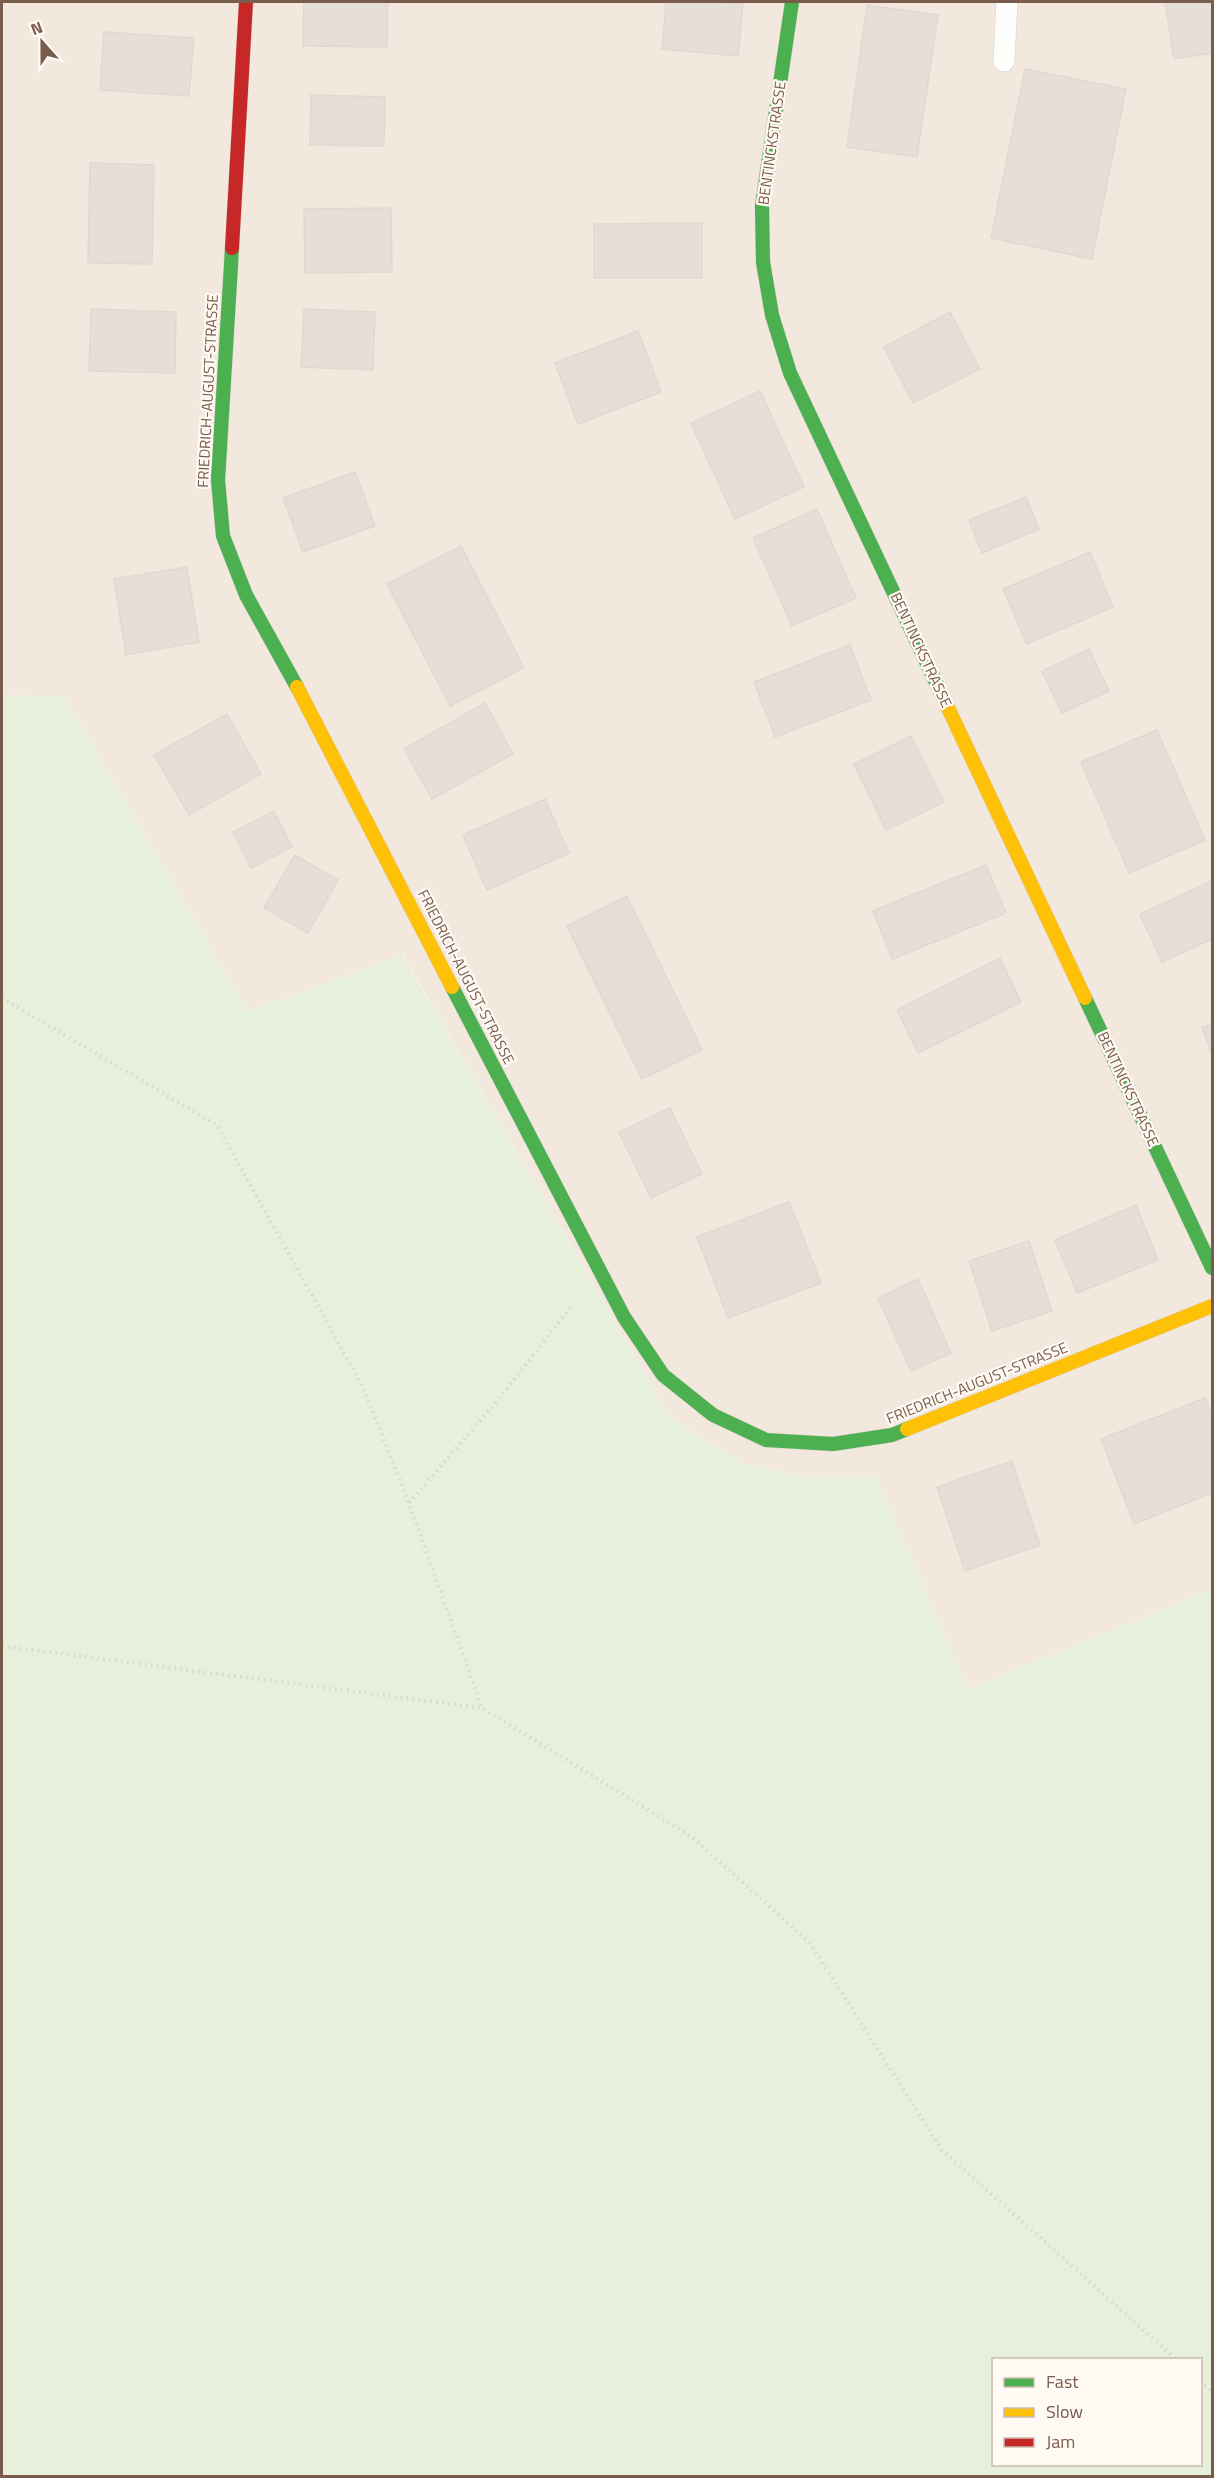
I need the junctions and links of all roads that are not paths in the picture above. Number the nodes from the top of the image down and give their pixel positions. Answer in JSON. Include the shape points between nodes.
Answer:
{"nodes":[{"id":1,"x":246,"y":2,"type":"edge"},
{"id":2,"x":792,"y":2,"type":"edge"},
{"id":3,"x":1007,"y":2,"type":"edge"},
{"id":4,"x":1004,"y":61,"type":"dead end"},
{"id":5,"x":1212,"y":1268,"type":"edge"},
{"id":6,"x":1212,"y":1306,"type":"edge"}],
"edges":[{"from":1,"to":6,"type":"street","name":"FRIEDRICH-AUGUST-STRASSE","via":[[218,480],[223,536],[246,595],[599,1270],[624,1317],[663,1375],[713,1415],[766,1440],[833,1444],[892,1436]]},
{"from":2,"to":5,"type":"street","name":"BENTINCKSTRASSE","via":[[762,206],[770,304],[790,373]]},
{"from":3,"to":4,"type":"lane"}]}
